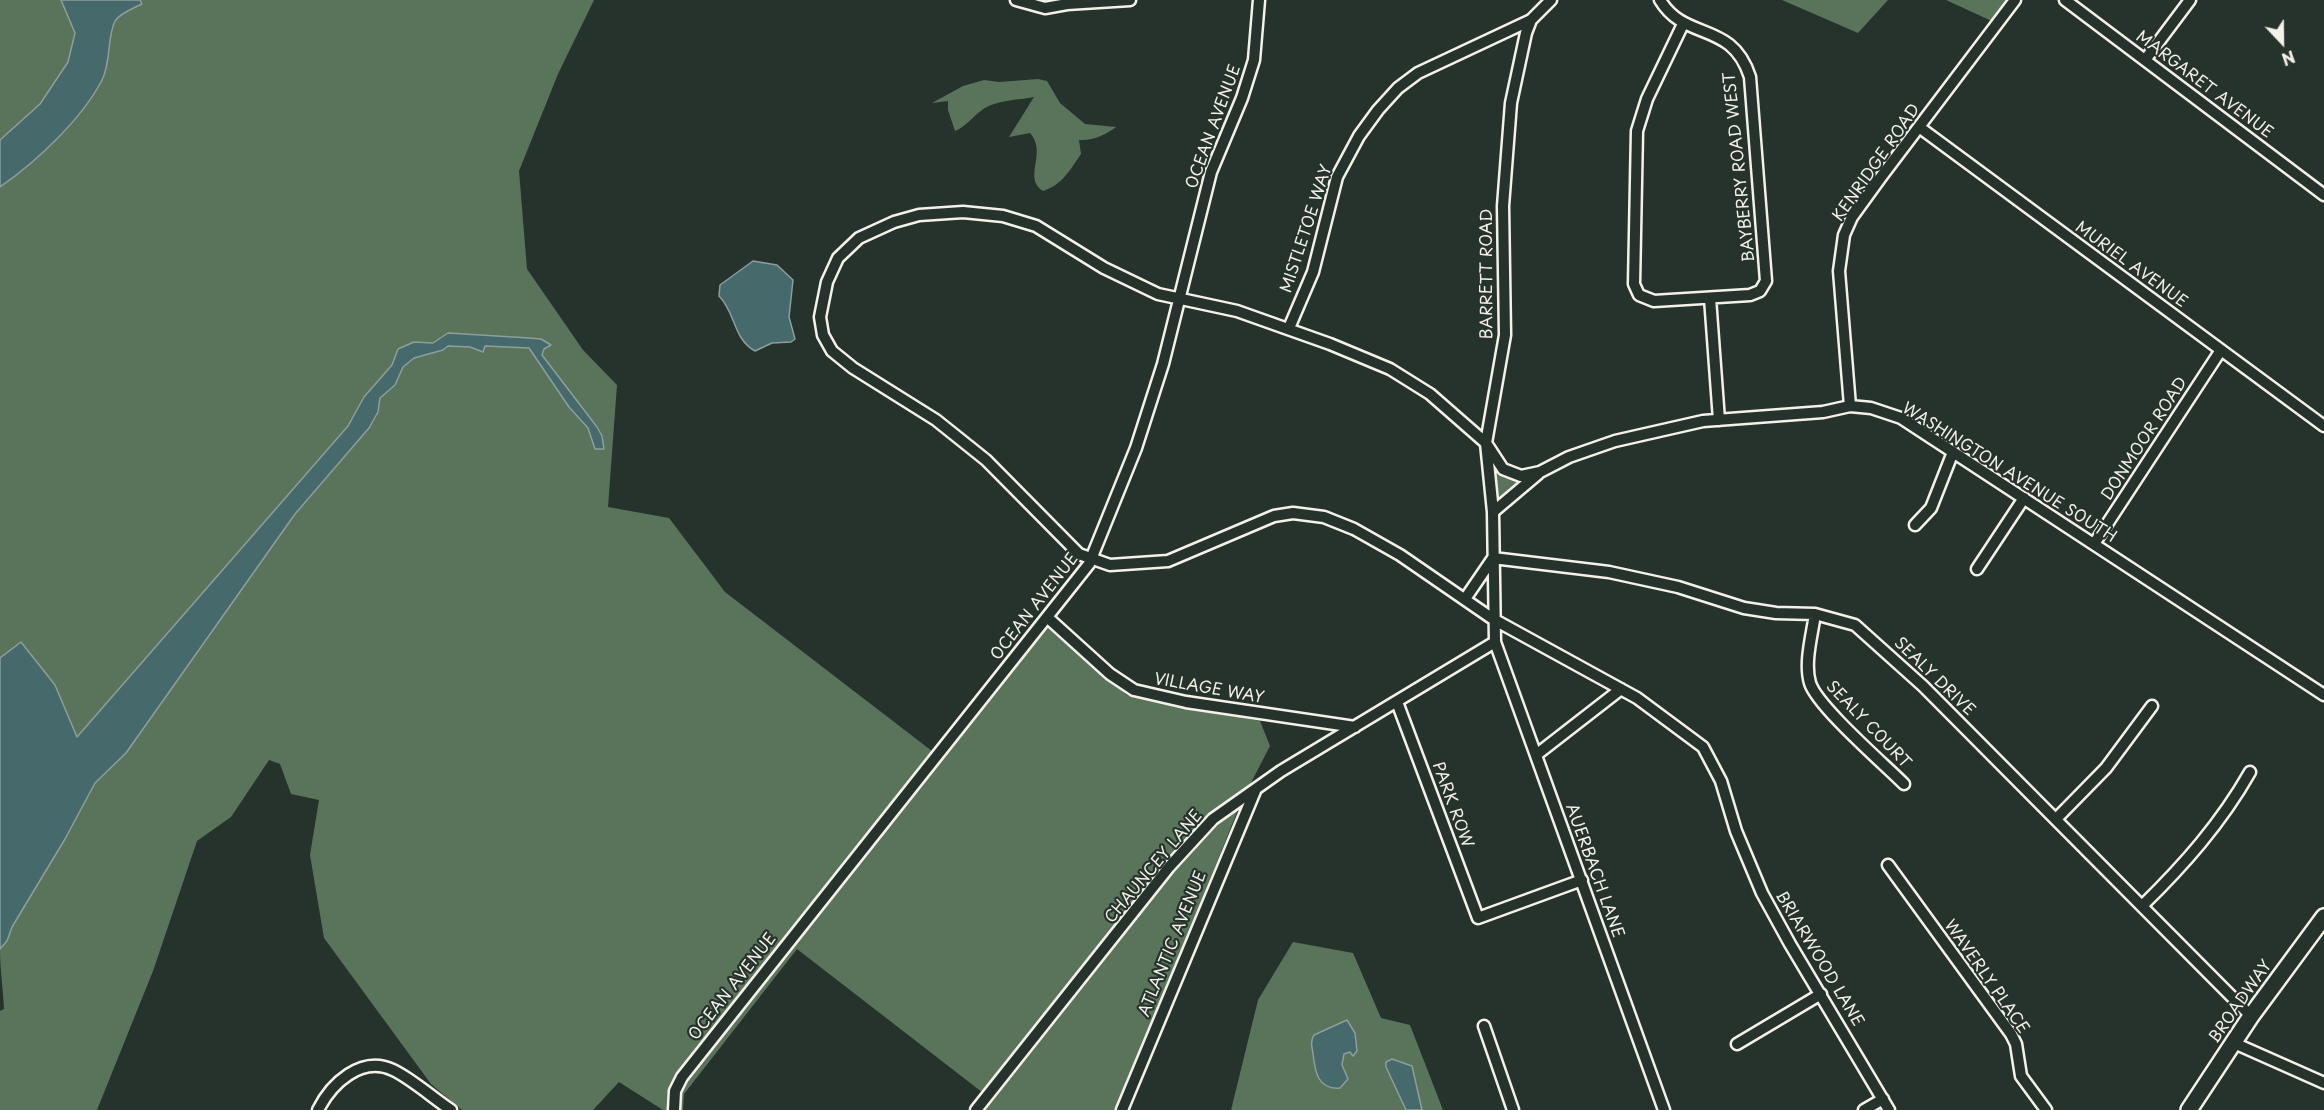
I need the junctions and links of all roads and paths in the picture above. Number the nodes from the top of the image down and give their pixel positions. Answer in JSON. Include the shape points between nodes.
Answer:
{"nodes":[{"id":1,"x":1016,"y":0,"type":"edge"},
{"id":2,"x":1130,"y":0,"type":"edge"},
{"id":3,"x":1259,"y":0,"type":"edge"},
{"id":4,"x":1551,"y":0,"type":"edge"},
{"id":5,"x":1660,"y":0,"type":"edge"},
{"id":6,"x":2015,"y":0,"type":"edge"},
{"id":7,"x":2065,"y":0,"type":"edge"},
{"id":8,"x":2190,"y":0,"type":"edge"},
{"id":9,"x":1063,"y":1,"type":"edge"},
{"id":10,"x":1531,"y":20,"type":"junction"},
{"id":11,"x":1683,"y":24,"type":"junction"},
{"id":12,"x":2145,"y":60,"type":"junction"},
{"id":13,"x":1919,"y":127,"type":"junction"},
{"id":14,"x":2324,"y":195,"type":"edge"},
{"id":15,"x":1181,"y":298,"type":"junction"},
{"id":16,"x":1710,"y":298,"type":"junction"},
{"id":17,"x":1289,"y":328,"type":"junction"},
{"id":18,"x":2221,"y":350,"type":"junction"},
{"id":19,"x":1850,"y":406,"type":"junction"},
{"id":20,"x":1719,"y":420,"type":"junction"},
{"id":21,"x":2324,"y":426,"type":"edge"},
{"id":22,"x":1486,"y":443,"type":"junction"},
{"id":23,"x":1953,"y":452,"type":"junction"},
{"id":24,"x":1540,"y":472,"type":"junction"},
{"id":25,"x":2024,"y":498,"type":"junction"},
{"id":26,"x":1493,"y":512,"type":"junction"},
{"id":27,"x":1915,"y":525,"type":"dead end"},
{"id":28,"x":2094,"y":544,"type":"junction"},
{"id":29,"x":1493,"y":558,"type":"junction"},
{"id":30,"x":1091,"y":560,"type":"junction"},
{"id":31,"x":1977,"y":569,"type":"dead end"},
{"id":32,"x":1465,"y":599,"type":"junction"},
{"id":33,"x":1815,"y":614,"type":"junction"},
{"id":34,"x":1047,"y":617,"type":"junction"},
{"id":35,"x":1493,"y":619,"type":"junction"},
{"id":36,"x":1495,"y":642,"type":"junction"},
{"id":37,"x":1621,"y":689,"type":"junction"},
{"id":38,"x":2324,"y":695,"type":"edge"},
{"id":39,"x":1397,"y":702,"type":"junction"},
{"id":40,"x":2152,"y":706,"type":"dead end"},
{"id":41,"x":1356,"y":727,"type":"junction"},
{"id":42,"x":1536,"y":755,"type":"junction"},
{"id":43,"x":2250,"y":772,"type":"dead end"},
{"id":44,"x":1904,"y":784,"type":"dead end"},
{"id":45,"x":1255,"y":790,"type":"junction"},
{"id":46,"x":2056,"y":819,"type":"junction"},
{"id":47,"x":1888,"y":866,"type":"dead end"},
{"id":48,"x":1582,"y":880,"type":"junction"},
{"id":49,"x":2142,"y":906,"type":"junction"},
{"id":50,"x":2324,"y":917,"type":"edge"},
{"id":51,"x":2319,"y":933,"type":"edge"},
{"id":52,"x":1821,"y":994,"type":"junction"},
{"id":53,"x":2251,"y":1016,"type":"junction"},
{"id":54,"x":1484,"y":1026,"type":"dead end"},
{"id":55,"x":2234,"y":1043,"type":"junction"},
{"id":56,"x":1737,"y":1044,"type":"dead end"},
{"id":57,"x":2324,"y":1083,"type":"edge"},
{"id":58,"x":1883,"y":1099,"type":"junction"},
{"id":59,"x":318,"y":1110,"type":"edge"},
{"id":60,"x":451,"y":1110,"type":"edge"},
{"id":61,"x":674,"y":1110,"type":"edge"},
{"id":62,"x":976,"y":1110,"type":"edge"},
{"id":63,"x":1122,"y":1110,"type":"edge"},
{"id":64,"x":1513,"y":1110,"type":"edge"},
{"id":65,"x":1664,"y":1110,"type":"edge"},
{"id":66,"x":1864,"y":1110,"type":"edge"},
{"id":67,"x":1890,"y":1110,"type":"edge"},
{"id":68,"x":2046,"y":1110,"type":"edge"},
{"id":69,"x":2189,"y":1110,"type":"edge"}],
"edges":[{"from":1,"to":9,"type":"street","via":[[1046,8]]},
{"from":2,"to":9,"type":"street"},
{"from":3,"to":15,"type":"street","name":"OCEAN AVENUE","via":[[1254,60],[1211,172]]},
{"from":4,"to":10,"type":"street","name":"BARRETT ROAD"},
{"from":5,"to":11,"type":"street"},
{"from":6,"to":13,"type":"street","name":"KENRIDGE ROAD"},
{"from":7,"to":12,"type":"street","name":"MARGARET AVENUE"},
{"from":8,"to":12,"type":"street"},
{"from":10,"to":17,"type":"street","name":"MISTLETOE WAY","via":[[1418,73],[1378,111],[1337,177],[1313,272]]},
{"from":10,"to":22,"type":"street","name":"BARRETT ROAD","via":[[1511,104],[1503,206],[1505,335]]},
{"from":11,"to":16,"type":"street","via":[[1647,99],[1637,131],[1634,284],[1639,295],[1654,301]]},
{"from":11,"to":16,"type":"street","name":"BAYBERRY ROAD WEST","via":[[1728,42],[1740,54],[1750,77],[1766,281],[1760,291],[1750,295]]},
{"from":12,"to":14,"type":"street","name":"MARGARET AVENUE"},
{"from":13,"to":18,"type":"street","name":"MURIEL AVENUE"},
{"from":13,"to":19,"type":"street","name":"KENRIDGE ROAD","via":[[1852,218],[1841,245],[1839,271]]},
{"from":15,"to":17,"type":"street","name":"WASHINGTON AVENUE SOUTH"},
{"from":15,"to":30,"type":"street","name":"OCEAN AVENUE","via":[[1136,448]]},
{"from":15,"to":30,"type":"street","name":"WASHINGTON AVENUE SOUTH","via":[[1158,294],[1126,279],[1036,226],[1003,216],[963,212],[919,215],[868,234],[838,258],[827,282],[820,317],[823,335],[832,351],[936,420],[987,460],[1065,541]]},
{"from":16,"to":20,"type":"street"},
{"from":17,"to":22,"type":"street","name":"WASHINGTON AVENUE SOUTH","via":[[1390,369],[1430,394]]},
{"from":18,"to":21,"type":"street","name":"MURIEL AVENUE"},
{"from":18,"to":28,"type":"street","name":"DONMOOR ROAD"},
{"from":19,"to":20,"type":"street","name":"WASHINGTON AVENUE SOUTH","via":[[1823,412]]},
{"from":19,"to":23,"type":"street","name":"WASHINGTON AVENUE SOUTH","via":[[1901,418]]},
{"from":20,"to":24,"type":"street","name":"WASHINGTON AVENUE SOUTH","via":[[1668,427],[1615,441]]},
{"from":22,"to":24,"type":"street","name":"WASHINGTON AVENUE SOUTH","via":[[1503,469],[1521,476]]},
{"from":22,"to":26,"type":"street","name":"BARRETT ROAD"},
{"from":23,"to":25,"type":"street","name":"WASHINGTON AVENUE SOUTH"},
{"from":23,"to":27,"type":"street","via":[[1931,508]]},
{"from":24,"to":26,"type":"street","name":"WASHINGTON AVENUE SOUTH"},
{"from":25,"to":28,"type":"street","name":"WASHINGTON AVENUE SOUTH"},
{"from":25,"to":31,"type":"street"},
{"from":26,"to":29,"type":"street","name":"BARRETT ROAD"},
{"from":28,"to":38,"type":"street","name":"WASHINGTON AVENUE SOUTH"},
{"from":29,"to":32,"type":"street"},
{"from":29,"to":33,"type":"street","name":"SEALY DRIVE","via":[[1610,572],[1678,587],[1744,608]]},
{"from":29,"to":35,"type":"street","name":"BARRETT ROAD"},
{"from":30,"to":32,"type":"street","name":"BRIARWOOD LANE","via":[[1110,565],[1168,561],[1202,549],[1252,523],[1293,513],[1324,517],[1354,529]]},
{"from":30,"to":34,"type":"street","name":"OCEAN AVENUE"},
{"from":32,"to":35,"type":"street","name":"BRIARWOOD LANE"},
{"from":33,"to":44,"type":"street","name":"SEALY COURT","via":[[1808,672],[1813,690]]},
{"from":33,"to":46,"type":"street","name":"SEALY DRIVE","via":[[1842,619],[1864,631]]},
{"from":34,"to":41,"type":"street","name":"VILLAGE WAY","via":[[1110,674],[1134,690],[1186,702]]},
{"from":34,"to":61,"type":"street","name":"OCEAN AVENUE","via":[[682,1077],[675,1091]]},
{"from":35,"to":36,"type":"street"},
{"from":35,"to":37,"type":"street","name":"BRIARWOOD LANE"},
{"from":36,"to":39,"type":"street","name":"CHAUNCEY LANE"},
{"from":36,"to":42,"type":"street","name":"AUERBACH LANE"},
{"from":37,"to":42,"type":"street"},
{"from":37,"to":52,"type":"street","name":"BRIARWOOD LANE","via":[[1680,727],[1710,756],[1762,892]]},
{"from":39,"to":41,"type":"street","name":"CHAUNCEY LANE"},
{"from":39,"to":48,"type":"street","name":"PARK ROW","via":[[1478,918]]},
{"from":40,"to":46,"type":"street","via":[[2106,768]]},
{"from":41,"to":45,"type":"street","name":"CHAUNCEY LANE"},
{"from":42,"to":48,"type":"street","name":"AUERBACH LANE"},
{"from":43,"to":49,"type":"street","via":[[2195,852]]},
{"from":45,"to":62,"type":"street","name":"CHAUNCEY LANE","via":[[1213,819],[1169,867]]},
{"from":45,"to":63,"type":"street","name":"ATLANTIC AVENUE"},
{"from":46,"to":49,"type":"street","name":"SEALY DRIVE"},
{"from":47,"to":68,"type":"street","name":"WAVERLY PLACE","via":[[2011,1034],[2021,1076]]},
{"from":48,"to":65,"type":"street","name":"AUERBACH LANE"},
{"from":49,"to":53,"type":"street","name":"SEALY DRIVE"},
{"from":50,"to":51,"type":"main road","name":"BROADWAY"},
{"from":51,"to":53,"type":"main road","name":"BROADWAY"},
{"from":52,"to":56,"type":"street"},
{"from":52,"to":58,"type":"street","name":"BRIARWOOD LANE"},
{"from":53,"to":55,"type":"main road","name":"BROADWAY"},
{"from":54,"to":64,"type":"street"},
{"from":55,"to":57,"type":"street"},
{"from":55,"to":69,"type":"main road","name":"BROADWAY"},
{"from":58,"to":66,"type":"street"},
{"from":58,"to":67,"type":"street","name":"BRIARWOOD LANE"},
{"from":59,"to":60,"type":"street","via":[[334,1085],[359,1069],[376,1066],[392,1070]]}]}
